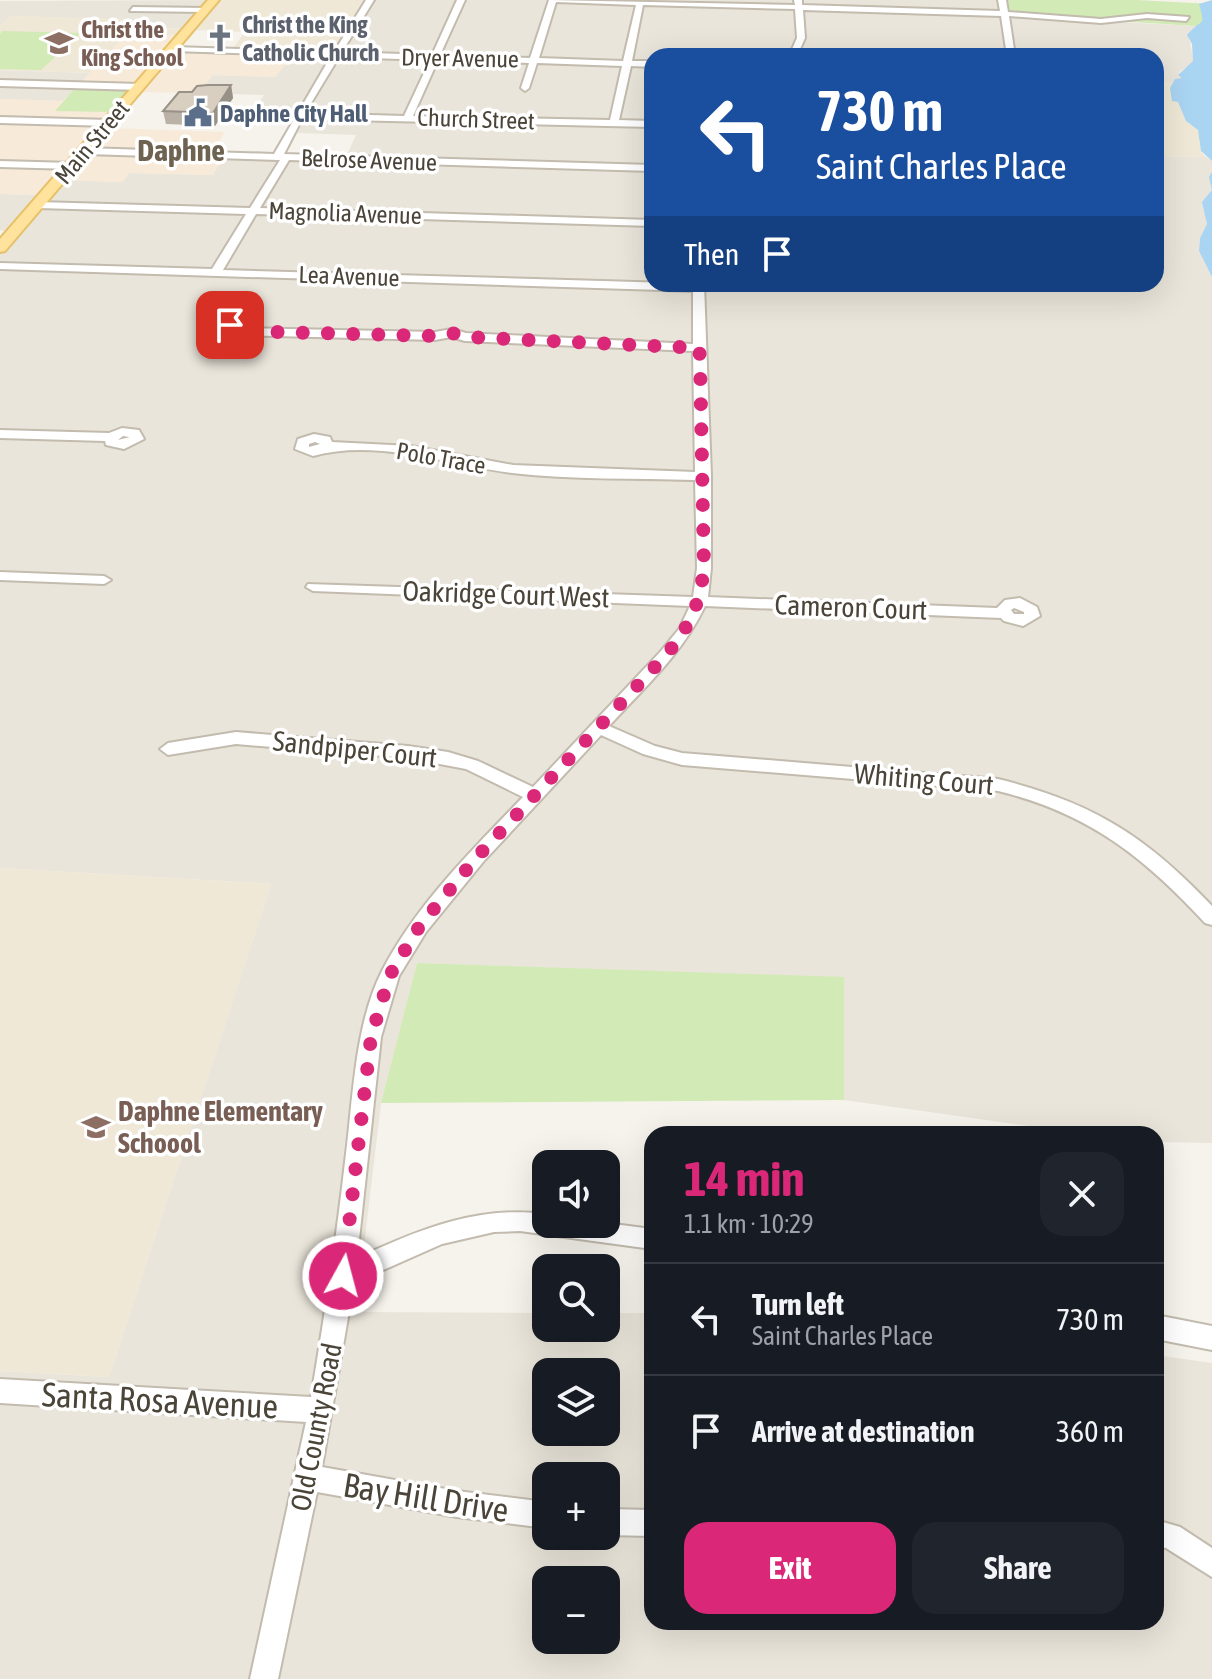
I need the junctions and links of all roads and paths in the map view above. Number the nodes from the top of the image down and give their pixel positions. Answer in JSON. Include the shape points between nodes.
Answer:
{"nodes":[{"id":1,"x":141,"y":0,"type":"edge"},
{"id":2,"x":370,"y":0,"type":"edge"},
{"id":3,"x":461,"y":0,"type":"edge"},
{"id":4,"x":555,"y":0,"type":"edge"},
{"id":5,"x":922,"y":0,"type":"edge"},
{"id":6,"x":1002,"y":0,"type":"edge"},
{"id":7,"x":640,"y":2,"type":"junction"},
{"id":8,"x":799,"y":4,"type":"edge"},
{"id":9,"x":210,"y":5,"type":"edge"},
{"id":10,"x":133,"y":9,"type":"junction"},
{"id":11,"x":921,"y":11,"type":"junction"},
{"id":12,"x":1003,"y":14,"type":"junction"},
{"id":13,"x":126,"y":17,"type":"dead end"},
{"id":14,"x":1186,"y":19,"type":"dead end"},
{"id":15,"x":797,"y":48,"type":"edge"},
{"id":16,"x":1009,"y":48,"type":"edge"},
{"id":17,"x":173,"y":49,"type":"junction"},
{"id":18,"x":337,"y":54,"type":"junction"},
{"id":19,"x":435,"y":57,"type":"junction"},
{"id":20,"x":533,"y":60,"type":"junction"},
{"id":21,"x":627,"y":62,"type":"junction"},
{"id":22,"x":644,"y":63,"type":"edge"},
{"id":23,"x":0,"y":83,"type":"edge"},
{"id":24,"x":140,"y":87,"type":"junction"},
{"id":25,"x":525,"y":88,"type":"dead end"},
{"id":26,"x":300,"y":116,"type":"junction"},
{"id":27,"x":408,"y":117,"type":"junction"},
{"id":28,"x":0,"y":120,"type":"edge"},
{"id":29,"x":110,"y":123,"type":"junction"},
{"id":30,"x":614,"y":123,"type":"junction"},
{"id":31,"x":644,"y":124,"type":"edge"},
{"id":32,"x":86,"y":151,"type":"junction"},
{"id":33,"x":282,"y":157,"type":"junction"},
{"id":34,"x":0,"y":164,"type":"edge"},
{"id":35,"x":73,"y":166,"type":"junction"},
{"id":36,"x":644,"y":168,"type":"edge"},
{"id":37,"x":38,"y":205,"type":"junction"},
{"id":38,"x":255,"y":210,"type":"junction"},
{"id":39,"x":644,"y":223,"type":"edge"},
{"id":40,"x":0,"y":248,"type":"edge"},
{"id":41,"x":0,"y":266,"type":"edge"},
{"id":42,"x":215,"y":273,"type":"junction"},
{"id":43,"x":644,"y":285,"type":"edge"},
{"id":44,"x":698,"y":292,"type":"edge"},
{"id":45,"x":235,"y":331,"type":"dead end"},
{"id":46,"x":699,"y":348,"type":"junction"},
{"id":47,"x":0,"y":434,"type":"edge"},
{"id":48,"x":112,"y":437,"type":"dead end"},
{"id":49,"x":327,"y":446,"type":"dead end"},
{"id":50,"x":704,"y":476,"type":"junction"},
{"id":51,"x":0,"y":576,"type":"edge"},
{"id":52,"x":104,"y":580,"type":"dead end"},
{"id":53,"x":313,"y":587,"type":"dead end"},
{"id":54,"x":700,"y":601,"type":"junction"},
{"id":55,"x":1003,"y":613,"type":"dead end"},
{"id":56,"x":599,"y":728,"type":"junction"},
{"id":57,"x":168,"y":749,"type":"dead end"},
{"id":58,"x":535,"y":795,"type":"junction"},
{"id":59,"x":1212,"y":918,"type":"edge"},
{"id":60,"x":532,"y":1223,"type":"edge"},
{"id":61,"x":620,"y":1236,"type":"edge"},
{"id":62,"x":644,"y":1238,"type":"edge"},
{"id":63,"x":343,"y":1276,"type":"junction"},
{"id":64,"x":1164,"y":1329,"type":"edge"},
{"id":65,"x":1212,"y":1338,"type":"edge"},
{"id":66,"x":0,"y":1391,"type":"edge"},
{"id":67,"x":321,"y":1410,"type":"junction"},
{"id":68,"x":307,"y":1477,"type":"junction"},
{"id":69,"x":532,"y":1513,"type":"edge"},
{"id":70,"x":620,"y":1522,"type":"edge"},
{"id":71,"x":644,"y":1523,"type":"edge"},
{"id":72,"x":1164,"y":1535,"type":"edge"},
{"id":73,"x":1212,"y":1564,"type":"edge"},
{"id":74,"x":264,"y":1679,"type":"edge"}],
"edges":[{"from":1,"to":10,"type":"street"},
{"from":2,"to":18,"type":"street"},
{"from":3,"to":19,"type":"street"},
{"from":4,"to":7,"type":"street"},
{"from":4,"to":20,"type":"street"},
{"from":5,"to":11,"type":"street"},
{"from":6,"to":12,"type":"street"},
{"from":7,"to":8,"type":"street"},
{"from":7,"to":21,"type":"street"},
{"from":8,"to":11,"type":"street"},
{"from":8,"to":15,"type":"street"},
{"from":9,"to":10,"type":"street"},
{"from":9,"to":17,"type":"main road","name":"Main Street"},
{"from":10,"to":13,"type":"street"},
{"from":11,"to":12,"type":"street"},
{"from":12,"to":14,"type":"street","via":[[1101,21]]},
{"from":12,"to":16,"type":"street"},
{"from":17,"to":18,"type":"street","name":"Dryer Avenue"},
{"from":17,"to":24,"type":"main road","name":"Main Street"},
{"from":18,"to":19,"type":"street","name":"Dryer Avenue"},
{"from":18,"to":26,"type":"street"},
{"from":19,"to":20,"type":"street","name":"Dryer Avenue"},
{"from":19,"to":27,"type":"street"},
{"from":20,"to":21,"type":"street","name":"Dryer Avenue"},
{"from":20,"to":25,"type":"street"},
{"from":21,"to":22,"type":"street","name":"Dryer Avenue"},
{"from":21,"to":30,"type":"street"},
{"from":23,"to":24,"type":"street"},
{"from":24,"to":29,"type":"main road","name":"Main Street"},
{"from":26,"to":27,"type":"street","name":"Church Street"},
{"from":26,"to":33,"type":"street"},
{"from":27,"to":30,"type":"street","name":"Church Street"},
{"from":28,"to":29,"type":"street"},
{"from":29,"to":32,"type":"main road","name":"Main Street"},
{"from":30,"to":31,"type":"street","name":"Church Street"},
{"from":32,"to":33,"type":"street","name":"Belrose Avenue"},
{"from":32,"to":35,"type":"main road","name":"Main Street"},
{"from":33,"to":36,"type":"street","name":"Belrose Avenue"},
{"from":33,"to":38,"type":"street"},
{"from":34,"to":35,"type":"street"},
{"from":35,"to":37,"type":"main road","name":"Main Street"},
{"from":37,"to":38,"type":"street","name":"Magnolia Avenue"},
{"from":37,"to":40,"type":"main road","name":"Main Street"},
{"from":38,"to":39,"type":"street","name":"Magnolia Avenue"},
{"from":38,"to":42,"type":"street"},
{"from":41,"to":42,"type":"street","name":"Lea Avenue"},
{"from":42,"to":43,"type":"street","name":"Lea Avenue"},
{"from":44,"to":46,"type":"street","name":"Old County Road"},
{"from":45,"to":46,"type":"street"},
{"from":46,"to":50,"type":"street","name":"Old County Road"},
{"from":47,"to":48,"type":"street"},
{"from":49,"to":50,"type":"street","name":"Polo Trace","via":[[411,450],[486,466]]},
{"from":50,"to":54,"type":"street","name":"Old County Road"},
{"from":51,"to":52,"type":"street"},
{"from":53,"to":54,"type":"street","name":"Oakridge Court West"},
{"from":54,"to":55,"type":"street","name":"Cameron Court"},
{"from":54,"to":56,"type":"street","name":"Old County Road","via":[[686,630]]},
{"from":56,"to":58,"type":"street","name":"Old County Road"},
{"from":56,"to":59,"type":"street","name":"Whiting Court","via":[[682,759],[1033,792],[1105,822],[1182,884]]},
{"from":57,"to":58,"type":"street","name":"Sandpiper Court","via":[[236,738],[408,752],[472,765]]},
{"from":58,"to":63,"type":"street","name":"Old County Road","via":[[419,927],[390,975],[371,1037]]},
{"from":60,"to":63,"type":"street","via":[[500,1222],[422,1239]]},
{"from":61,"to":62,"type":"street"},
{"from":63,"to":67,"type":"street","name":"Old County Road"},
{"from":64,"to":65,"type":"street"},
{"from":66,"to":67,"type":"street","name":"Santa Rosa Avenue"},
{"from":67,"to":68,"type":"street","name":"Old County Road"},
{"from":68,"to":69,"type":"street","name":"Bay Hill Drive"},
{"from":68,"to":74,"type":"street","name":"Old County Road"},
{"from":70,"to":71,"type":"street"},
{"from":72,"to":73,"type":"street"}]}
